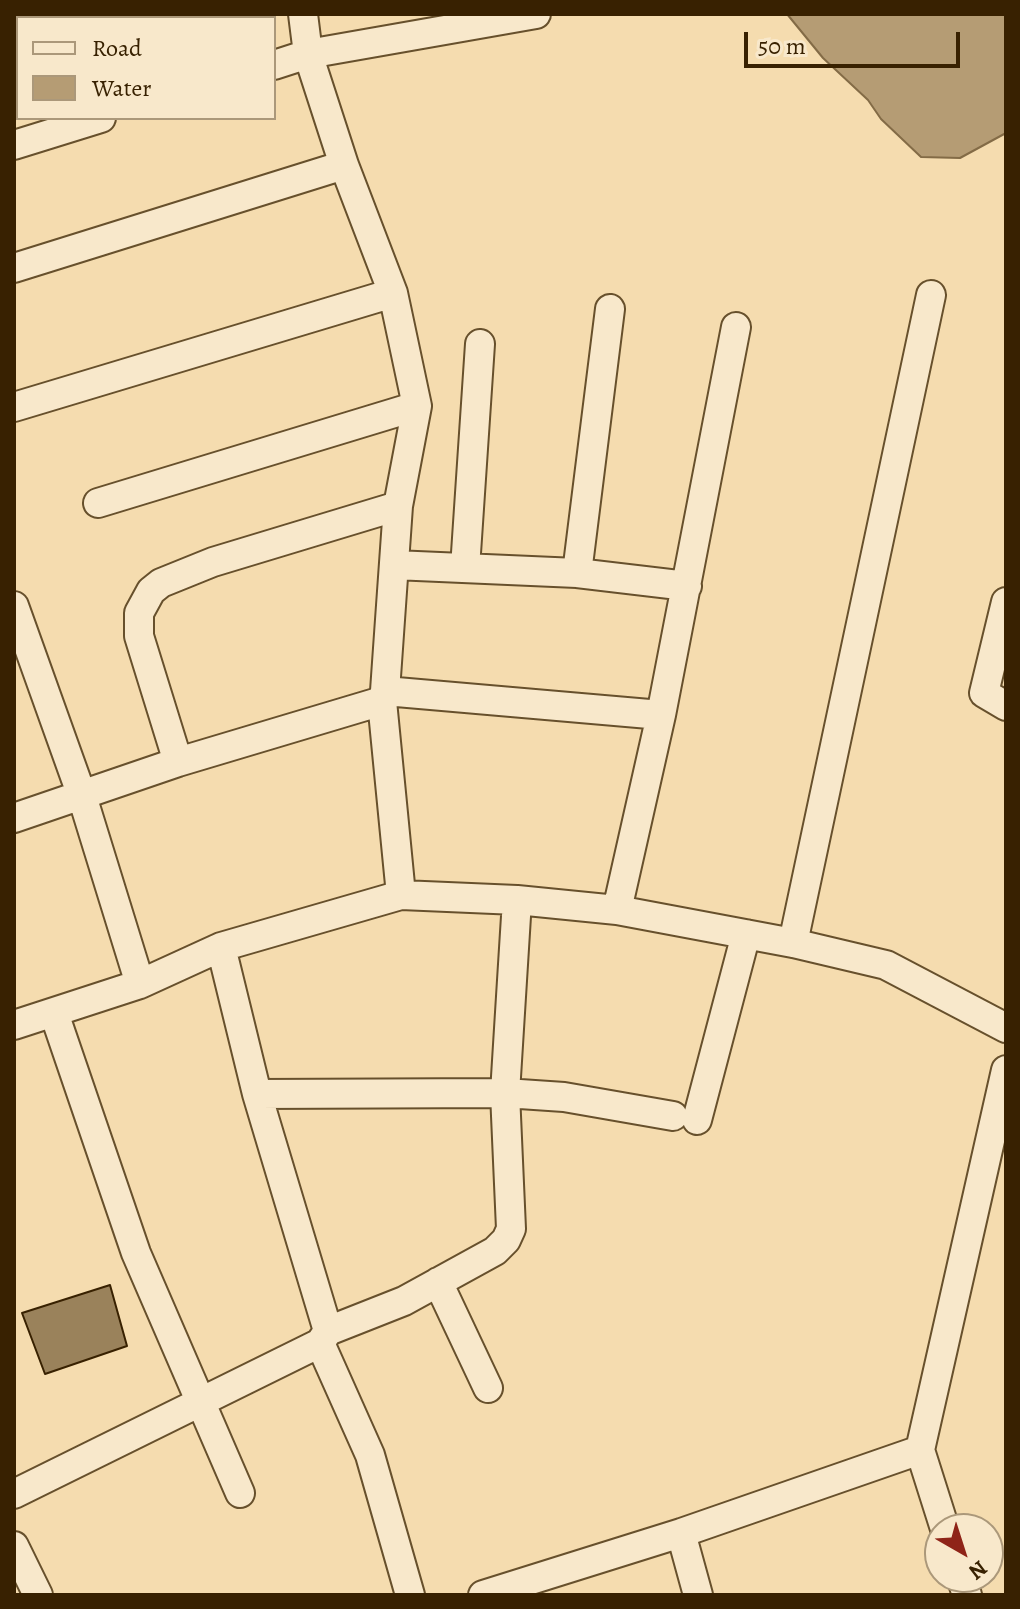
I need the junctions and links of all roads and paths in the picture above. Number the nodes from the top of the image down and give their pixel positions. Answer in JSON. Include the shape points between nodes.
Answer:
{"nodes":[{"id":1,"x":303,"y":14,"type":"edge"},
{"id":2,"x":536,"y":14,"type":"edge"},
{"id":3,"x":308,"y":54,"type":"junction"},
{"id":4,"x":276,"y":64,"type":"edge"},
{"id":5,"x":95,"y":120,"type":"edge"},
{"id":6,"x":14,"y":145,"type":"edge"},
{"id":7,"x":344,"y":165,"type":"junction"},
{"id":8,"x":14,"y":268,"type":"edge"},
{"id":9,"x":393,"y":293,"type":"junction"},
{"id":10,"x":931,"y":295,"type":"dead end"},
{"id":11,"x":610,"y":309,"type":"dead end"},
{"id":12,"x":736,"y":327,"type":"dead end"},
{"id":13,"x":480,"y":344,"type":"dead end"},
{"id":14,"x":417,"y":406,"type":"junction"},
{"id":15,"x":14,"y":407,"type":"edge"},
{"id":16,"x":98,"y":503,"type":"dead end"},
{"id":17,"x":398,"y":506,"type":"junction"},
{"id":18,"x":394,"y":565,"type":"junction"},
{"id":19,"x":465,"y":568,"type":"junction"},
{"id":20,"x":577,"y":573,"type":"junction"},
{"id":21,"x":687,"y":586,"type":"junction"},
{"id":22,"x":1006,"y":602,"type":"edge"},
{"id":23,"x":14,"y":606,"type":"edge"},
{"id":24,"x":21,"y":650,"type":"edge"},
{"id":25,"x":384,"y":696,"type":"junction"},
{"id":26,"x":1006,"y":706,"type":"edge"},
{"id":27,"x":661,"y":715,"type":"junction"},
{"id":28,"x":178,"y":762,"type":"junction"},
{"id":29,"x":82,"y":796,"type":"junction"},
{"id":30,"x":14,"y":818,"type":"edge"},
{"id":31,"x":401,"y":895,"type":"junction"},
{"id":32,"x":517,"y":900,"type":"junction"},
{"id":33,"x":617,"y":910,"type":"junction"},
{"id":34,"x":746,"y":934,"type":"junction"},
{"id":35,"x":793,"y":943,"type":"junction"},
{"id":36,"x":221,"y":947,"type":"junction"},
{"id":37,"x":140,"y":984,"type":"junction"},
{"id":38,"x":54,"y":1013,"type":"junction"},
{"id":39,"x":14,"y":1025,"type":"edge"},
{"id":40,"x":1006,"y":1028,"type":"edge"},
{"id":41,"x":1006,"y":1070,"type":"edge"},
{"id":42,"x":505,"y":1093,"type":"junction"},
{"id":43,"x":257,"y":1094,"type":"junction"},
{"id":44,"x":438,"y":1282,"type":"junction"},
{"id":45,"x":324,"y":1337,"type":"junction"},
{"id":46,"x":488,"y":1388,"type":"dead end"},
{"id":47,"x":202,"y":1401,"type":"junction"},
{"id":48,"x":920,"y":1450,"type":"junction"},
{"id":49,"x":240,"y":1493,"type":"dead end"},
{"id":50,"x":14,"y":1494,"type":"edge"},
{"id":51,"x":940,"y":1513,"type":"edge"},
{"id":52,"x":681,"y":1533,"type":"junction"},
{"id":53,"x":14,"y":1546,"type":"edge"},
{"id":54,"x":38,"y":1595,"type":"edge"},
{"id":55,"x":410,"y":1595,"type":"edge"},
{"id":56,"x":483,"y":1595,"type":"edge"},
{"id":57,"x":698,"y":1595,"type":"edge"}],
"edges":[{"from":1,"to":3,"type":"street"},
{"from":2,"to":3,"type":"street"},
{"from":3,"to":4,"type":"street"},
{"from":3,"to":7,"type":"street"},
{"from":5,"to":6,"type":"street"},
{"from":7,"to":8,"type":"street"},
{"from":7,"to":9,"type":"street"},
{"from":9,"to":14,"type":"street"},
{"from":9,"to":15,"type":"street"},
{"from":10,"to":35,"type":"street"},
{"from":11,"to":20,"type":"street"},
{"from":12,"to":21,"type":"street"},
{"from":13,"to":19,"type":"street"},
{"from":14,"to":16,"type":"street"},
{"from":14,"to":17,"type":"street"},
{"from":17,"to":18,"type":"street"},
{"from":17,"to":28,"type":"street","via":[[213,562],[151,591],[139,613],[139,636]]},
{"from":18,"to":19,"type":"street"},
{"from":18,"to":25,"type":"street"},
{"from":19,"to":20,"type":"street"},
{"from":20,"to":21,"type":"street"},
{"from":21,"to":27,"type":"street"},
{"from":22,"to":26,"type":"street","via":[[984,693]]},
{"from":23,"to":24,"type":"street"},
{"from":24,"to":29,"type":"street"},
{"from":25,"to":27,"type":"street"},
{"from":25,"to":28,"type":"street"},
{"from":25,"to":31,"type":"street"},
{"from":27,"to":33,"type":"street"},
{"from":28,"to":29,"type":"street"},
{"from":29,"to":30,"type":"street"},
{"from":29,"to":37,"type":"street"},
{"from":31,"to":32,"type":"street"},
{"from":31,"to":36,"type":"street"},
{"from":32,"to":33,"type":"street"},
{"from":32,"to":42,"type":"street"},
{"from":33,"to":34,"type":"street"},
{"from":34,"to":35,"type":"street"},
{"from":34,"to":42,"type":"street","via":[[685,1118],[564,1097]]},
{"from":35,"to":40,"type":"street","via":[[886,965]]},
{"from":36,"to":37,"type":"street"},
{"from":36,"to":43,"type":"street"},
{"from":37,"to":38,"type":"street"},
{"from":38,"to":39,"type":"street"},
{"from":38,"to":47,"type":"street","via":[[136,1253]]},
{"from":41,"to":48,"type":"street"},
{"from":42,"to":43,"type":"street"},
{"from":42,"to":44,"type":"street","via":[[511,1229],[495,1251]]},
{"from":43,"to":45,"type":"street"},
{"from":44,"to":45,"type":"street"},
{"from":44,"to":46,"type":"street"},
{"from":45,"to":47,"type":"street"},
{"from":45,"to":55,"type":"street","via":[[370,1455]]},
{"from":47,"to":49,"type":"street"},
{"from":47,"to":50,"type":"street"},
{"from":48,"to":51,"type":"street"},
{"from":48,"to":52,"type":"street"},
{"from":52,"to":56,"type":"street"},
{"from":52,"to":57,"type":"street"},
{"from":53,"to":54,"type":"street"}]}
